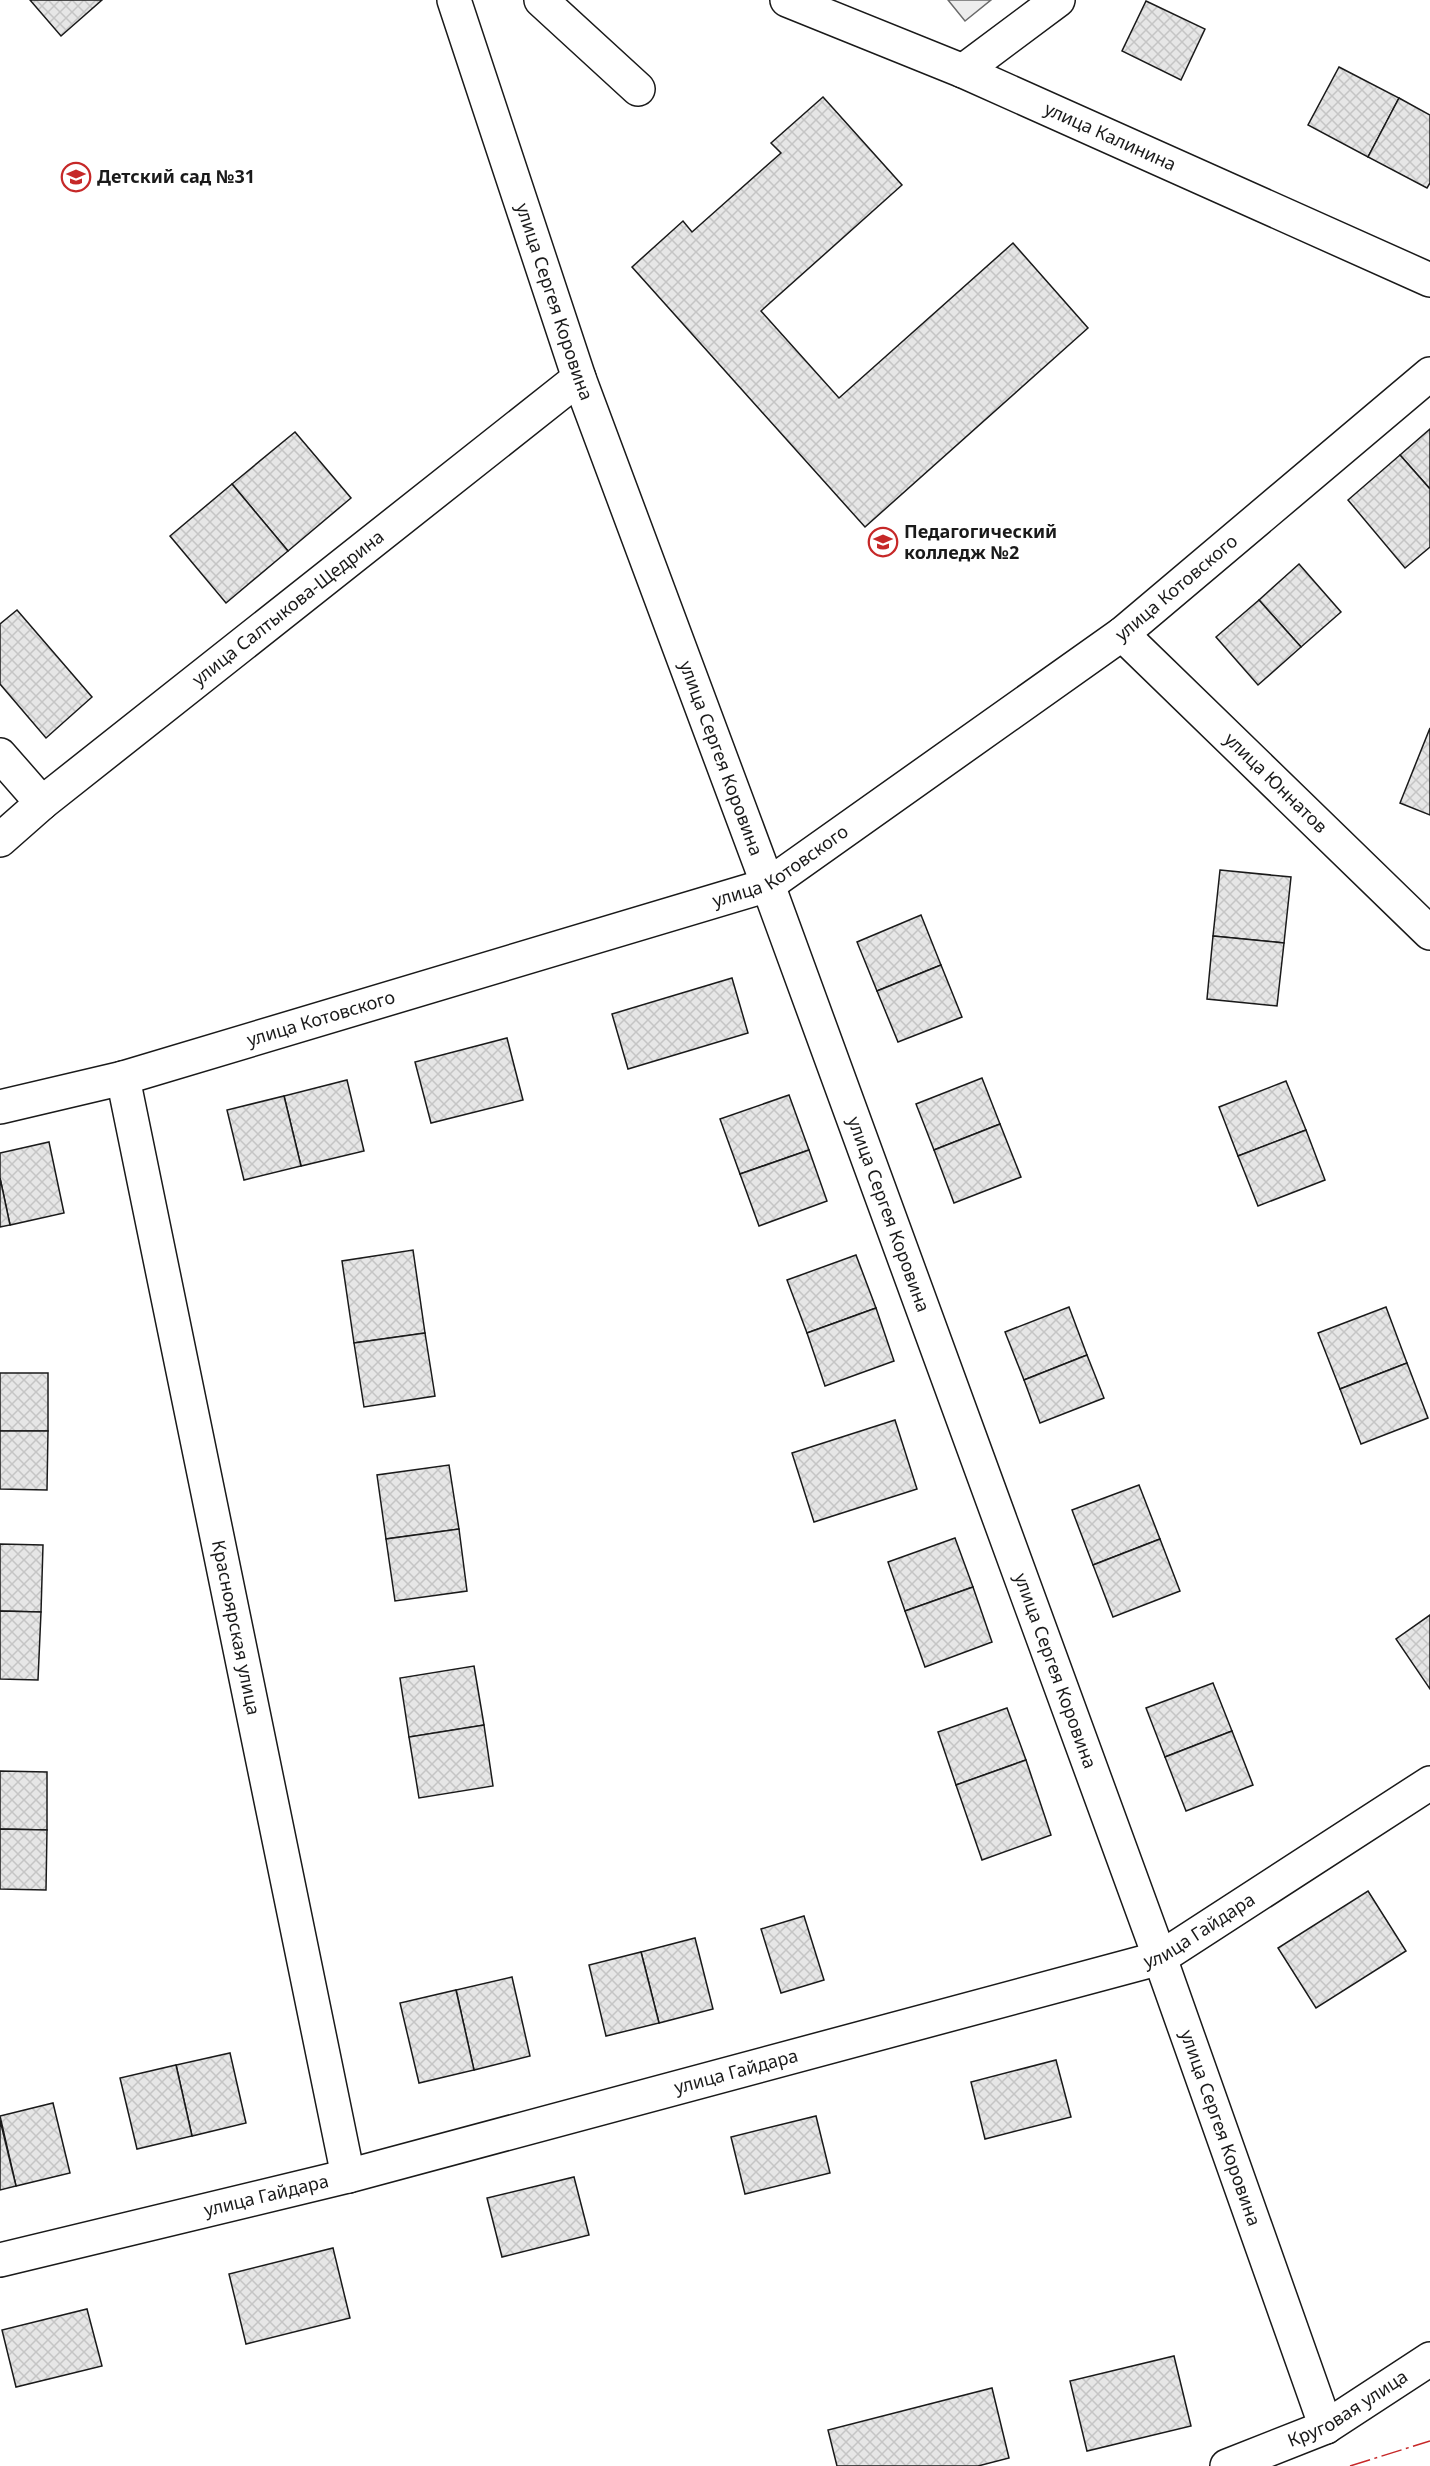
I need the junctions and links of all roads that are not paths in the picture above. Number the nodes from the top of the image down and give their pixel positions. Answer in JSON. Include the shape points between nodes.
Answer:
{"nodes":[{"id":1,"x":454,"y":0,"type":"edge"},
{"id":2,"x":541,"y":0,"type":"edge"},
{"id":3,"x":787,"y":0,"type":"edge"},
{"id":4,"x":1058,"y":0,"type":"edge"},
{"id":5,"x":963,"y":71,"type":"junction"},
{"id":6,"x":638,"y":90,"type":"dead end"},
{"id":7,"x":1430,"y":280,"type":"edge"},
{"id":8,"x":1430,"y":374,"type":"edge"},
{"id":9,"x":579,"y":378,"type":"junction"},
{"id":10,"x":1122,"y":634,"type":"junction"},
{"id":11,"x":0,"y":755,"type":"edge"},
{"id":12,"x":42,"y":803,"type":"junction"},
{"id":13,"x":0,"y":840,"type":"edge"},
{"id":14,"x":768,"y":885,"type":"junction"},
{"id":15,"x":1430,"y":933,"type":"edge"},
{"id":16,"x":123,"y":1078,"type":"junction"},
{"id":17,"x":0,"y":1107,"type":"edge"},
{"id":18,"x":1430,"y":1784,"type":"edge"},
{"id":19,"x":1160,"y":1958,"type":"junction"},
{"id":20,"x":348,"y":2176,"type":"junction"},
{"id":21,"x":0,"y":2260,"type":"edge"},
{"id":22,"x":1430,"y":2359,"type":"edge"},
{"id":23,"x":1326,"y":2427,"type":"junction"},
{"id":24,"x":1227,"y":2466,"type":"edge"}],
"edges":[{"from":1,"to":9,"type":"street","name":"улица Сергея Коровина"},
{"from":2,"to":6,"type":"street"},
{"from":3,"to":5,"type":"street","name":"улица Калинина"},
{"from":4,"to":5,"type":"street"},
{"from":5,"to":7,"type":"street","name":"улица Калинина"},
{"from":8,"to":10,"type":"street","name":"улица Котовского"},
{"from":9,"to":12,"type":"street","name":"улица Салтыкова-Щедрина"},
{"from":9,"to":14,"type":"street","name":"улица Сергея Коровина"},
{"from":10,"to":14,"type":"street","name":"улица Котовского"},
{"from":10,"to":15,"type":"street","name":"улица Юннатов"},
{"from":11,"to":12,"type":"street"},
{"from":12,"to":13,"type":"street","name":"улица Салтыкова-Щедрина"},
{"from":14,"to":16,"type":"street","name":"улица Котовского"},
{"from":14,"to":19,"type":"street","name":"улица Сергея Коровина"},
{"from":16,"to":17,"type":"street","name":"улица Котовского"},
{"from":16,"to":20,"type":"street","name":"Красноярская улица"},
{"from":18,"to":19,"type":"street","name":"улица Гайдара"},
{"from":19,"to":20,"type":"street","name":"улица Гайдара"},
{"from":19,"to":23,"type":"street","name":"улица Сергея Коровина"},
{"from":20,"to":21,"type":"street","name":"улица Гайдара"},
{"from":22,"to":23,"type":"street","name":"Круговая улица"},
{"from":23,"to":24,"type":"street","name":"Круговая улица"}]}
